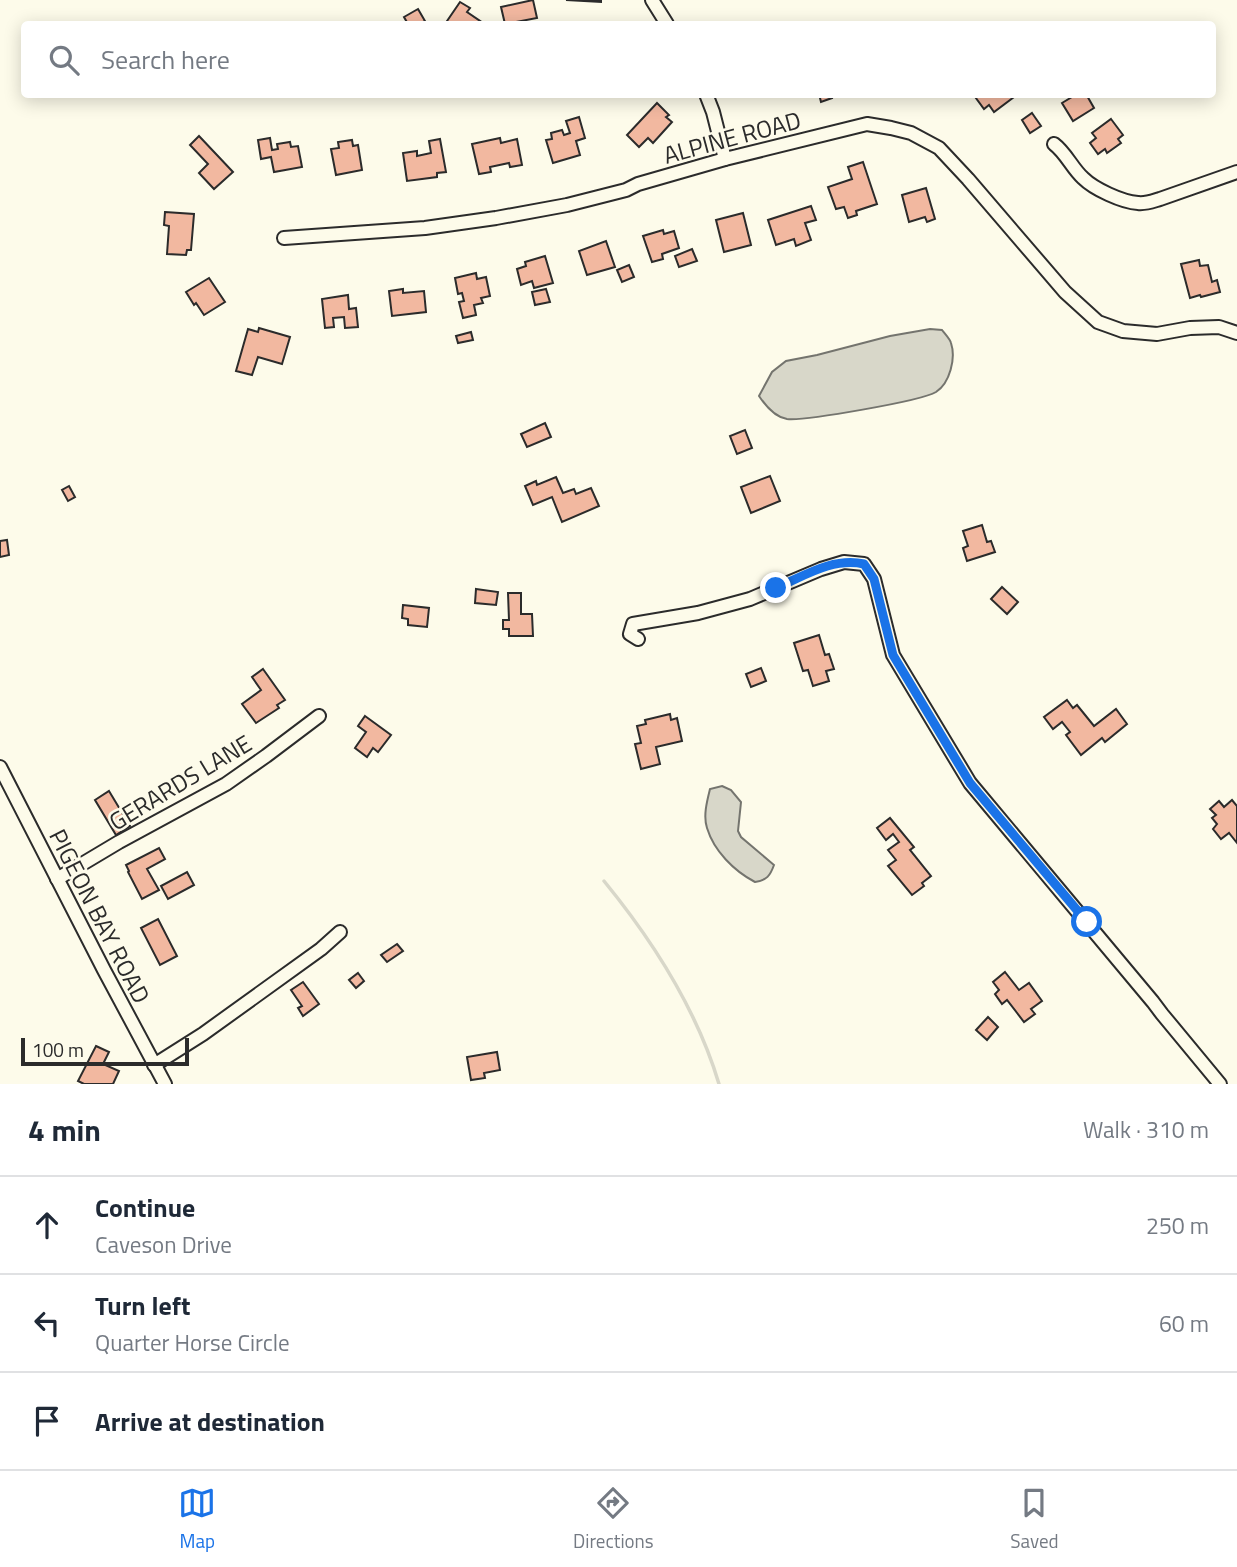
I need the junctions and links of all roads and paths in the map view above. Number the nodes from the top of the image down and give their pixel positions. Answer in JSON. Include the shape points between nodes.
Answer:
{"nodes":[{"id":1,"x":652,"y":0,"type":"edge"},
{"id":2,"x":665,"y":21,"type":"edge"},
{"id":3,"x":708,"y":98,"type":"edge"},
{"id":4,"x":1054,"y":144,"type":"dead end"},
{"id":5,"x":725,"y":159,"type":"junction"},
{"id":6,"x":1237,"y":172,"type":"edge"},
{"id":7,"x":284,"y":238,"type":"dead end"},
{"id":8,"x":1237,"y":333,"type":"edge"},
{"id":9,"x":638,"y":639,"type":"dead end"},
{"id":10,"x":319,"y":716,"type":"dead end"},
{"id":11,"x":0,"y":767,"type":"edge"},
{"id":12,"x":57,"y":879,"type":"junction"},
{"id":13,"x":341,"y":932,"type":"dead end"},
{"id":14,"x":154,"y":1065,"type":"junction"},
{"id":15,"x":164,"y":1084,"type":"edge"},
{"id":16,"x":1220,"y":1084,"type":"edge"}],
"edges":[{"from":1,"to":2,"type":"street"},
{"from":3,"to":5,"type":"street"},
{"from":4,"to":6,"type":"street","via":[[1085,180],[1138,203]]},
{"from":5,"to":7,"type":"street","name":"ALPINE ROAD","via":[[626,190],[517,215],[425,228]]},
{"from":5,"to":8,"type":"street","name":"ALPINE ROAD","via":[[867,124],[911,133],[939,148],[1065,292],[1098,322],[1122,331],[1157,334],[1219,327]]},
{"from":9,"to":16,"type":"street","via":[[630,634],[633,624],[750,599],[844,562],[864,564],[874,579],[893,655],[970,783]]},
{"from":10,"to":12,"type":"street","name":"GERARDS LANE","via":[[226,784]]},
{"from":11,"to":12,"type":"street","name":"PIGEON BAY ROAD"},
{"from":12,"to":14,"type":"street","name":"PIGEON BAY ROAD"},
{"from":13,"to":14,"type":"street","via":[[204,1034]]},
{"from":14,"to":15,"type":"street","name":"PIGEON BAY ROAD"}]}
